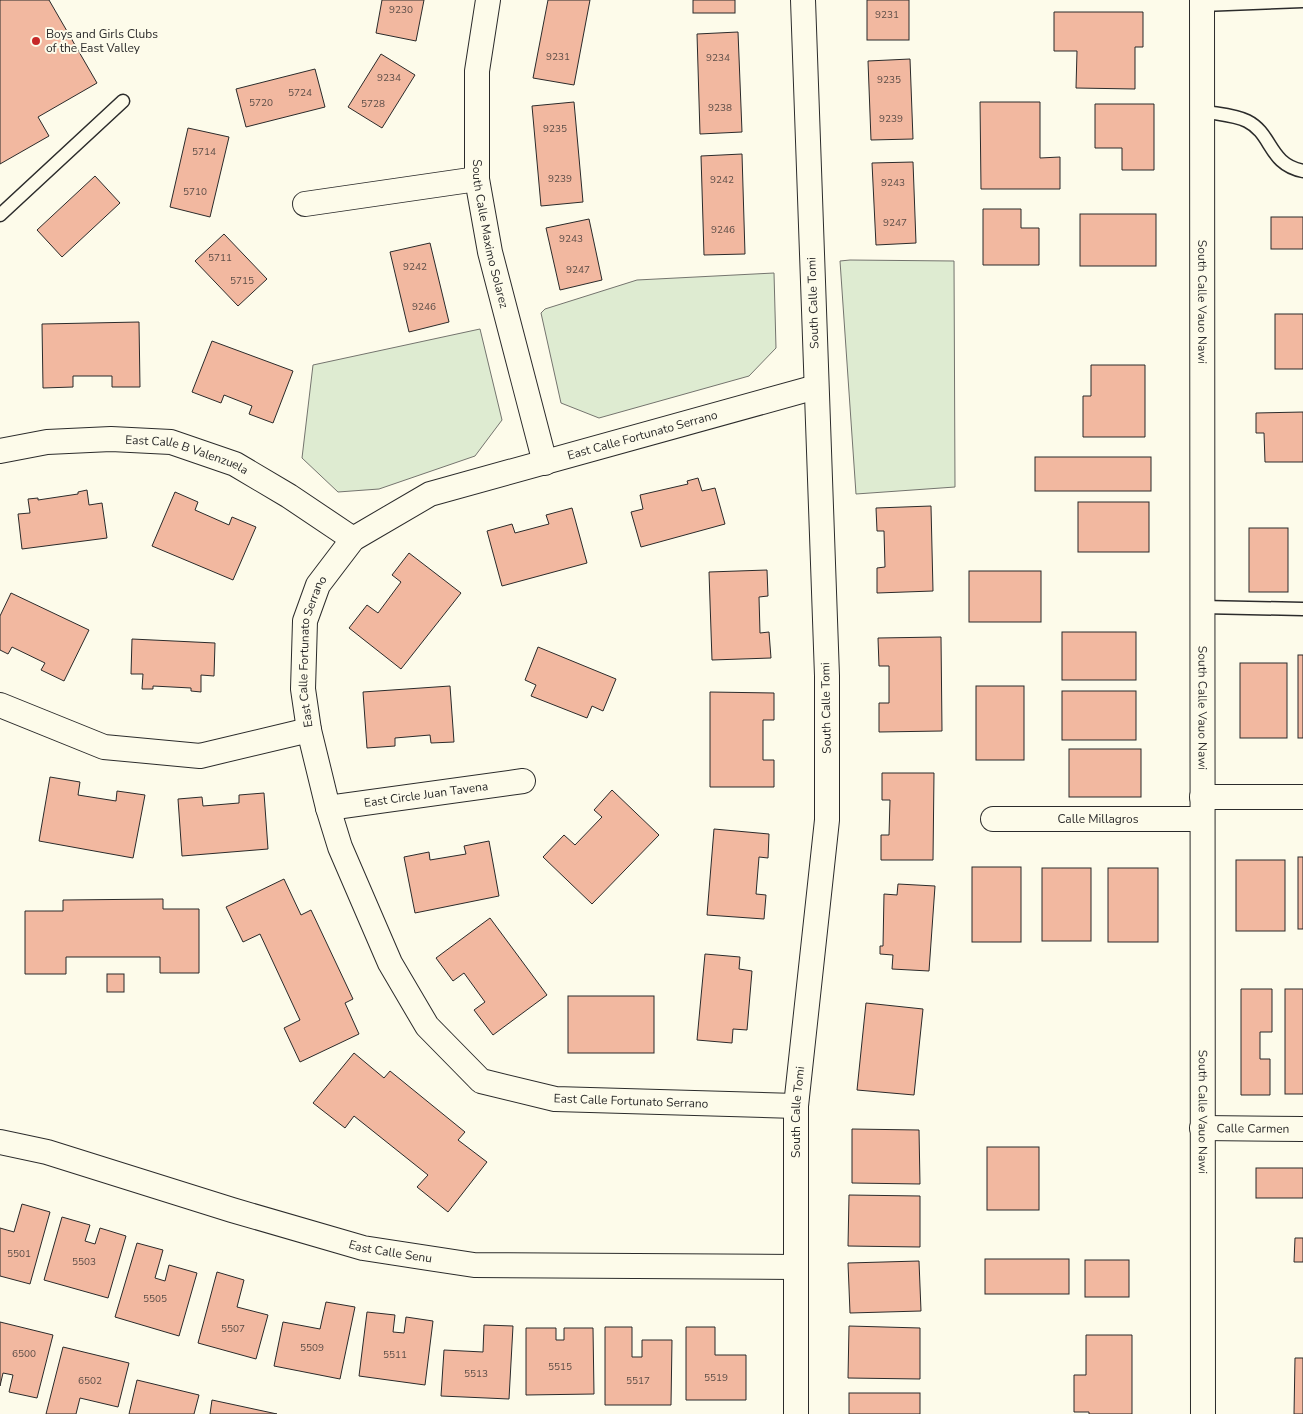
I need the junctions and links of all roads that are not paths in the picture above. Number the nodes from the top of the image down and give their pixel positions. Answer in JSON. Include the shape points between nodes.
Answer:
{"nodes":[{"id":1,"x":488,"y":0,"type":"edge"},
{"id":2,"x":803,"y":0,"type":"edge"},
{"id":3,"x":1303,"y":1,"type":"edge"},
{"id":4,"x":1202,"y":2,"type":"edge"},
{"id":5,"x":123,"y":101,"type":"dead end"},
{"id":6,"x":1202,"y":111,"type":"junction"},
{"id":7,"x":1303,"y":171,"type":"edge"},
{"id":8,"x":477,"y":179,"type":"junction"},
{"id":9,"x":305,"y":204,"type":"dead end"},
{"id":10,"x":0,"y":215,"type":"edge"},
{"id":11,"x":816,"y":387,"type":"junction"},
{"id":12,"x":0,"y":451,"type":"edge"},
{"id":13,"x":545,"y":463,"type":"junction"},
{"id":14,"x":354,"y":539,"type":"junction"},
{"id":15,"x":1202,"y":607,"type":"junction"},
{"id":16,"x":1303,"y":609,"type":"edge"},
{"id":17,"x":0,"y":705,"type":"edge"},
{"id":18,"x":309,"y":730,"type":"junction"},
{"id":19,"x":523,"y":781,"type":"dead end"},
{"id":20,"x":1303,"y":797,"type":"edge"},
{"id":21,"x":328,"y":808,"type":"junction"},
{"id":22,"x":1202,"y":808,"type":"junction"},
{"id":23,"x":993,"y":819,"type":"dead end"},
{"id":24,"x":796,"y":1106,"type":"junction"},
{"id":25,"x":1202,"y":1128,"type":"junction"},
{"id":26,"x":1303,"y":1129,"type":"edge"},
{"id":27,"x":0,"y":1142,"type":"edge"},
{"id":28,"x":796,"y":1268,"type":"junction"},
{"id":29,"x":796,"y":1414,"type":"edge"},
{"id":30,"x":1203,"y":1414,"type":"edge"}],
"edges":[{"from":1,"to":8,"type":"street","name":"South Calle Maximo Solarez","via":[[477,71]]},
{"from":2,"to":11,"type":"street","name":"South Calle Tomi"},
{"from":3,"to":4,"type":"lane"},
{"from":4,"to":6,"type":"street","name":"South Calle Vauo Nawi"},
{"from":5,"to":10,"type":"lane"},
{"from":6,"to":7,"type":"lane","via":[[1248,121],[1267,140],[1281,163]]},
{"from":6,"to":15,"type":"street","name":"South Calle Vauo Nawi"},
{"from":8,"to":9,"type":"street"},
{"from":8,"to":13,"type":"street","name":"South Calle Maximo Solarez","via":[[490,252]]},
{"from":11,"to":13,"type":"street","name":"East Calle Fortunato Serrano"},
{"from":11,"to":24,"type":"street","name":"South Calle Tomi","via":[[827,676],[827,820]]},
{"from":12,"to":14,"type":"street","name":"East Calle B Valenzuela","via":[[47,442],[111,439],[171,442],[235,464]]},
{"from":13,"to":14,"type":"street","name":"East Calle Fortunato Serrano","via":[[430,494]]},
{"from":14,"to":18,"type":"street","name":"East Calle Fortunato Serrano","via":[[318,585],[305,620],[303,690]]},
{"from":15,"to":16,"type":"lane"},
{"from":15,"to":22,"type":"street","name":"South Calle Vauo Nawi"},
{"from":17,"to":18,"type":"street","via":[[104,746],[200,756]]},
{"from":18,"to":21,"type":"street","name":"East Calle Fortunato Serrano"},
{"from":19,"to":21,"type":"street","name":"East Circle Juan Tavena"},
{"from":20,"to":22,"type":"street","name":"Calle Millagros"},
{"from":21,"to":24,"type":"street","name":"East Calle Fortunato Serrano","via":[[340,847],[382,945],[414,1008],[427,1026],[481,1081],[555,1099]]},
{"from":22,"to":23,"type":"street","name":"Calle Millagros"},
{"from":22,"to":25,"type":"street","name":"South Calle Vauo Nawi"},
{"from":24,"to":28,"type":"street","name":"South Calle Tomi"},
{"from":25,"to":26,"type":"street","name":"Calle Carmen"},
{"from":25,"to":30,"type":"street","name":"South Calle Vauo Nawi"},
{"from":27,"to":28,"type":"street","name":"East Calle Senu","via":[[47,1152],[372,1250],[474,1265]]},
{"from":28,"to":29,"type":"street","name":"South Calle Tomi"}]}
